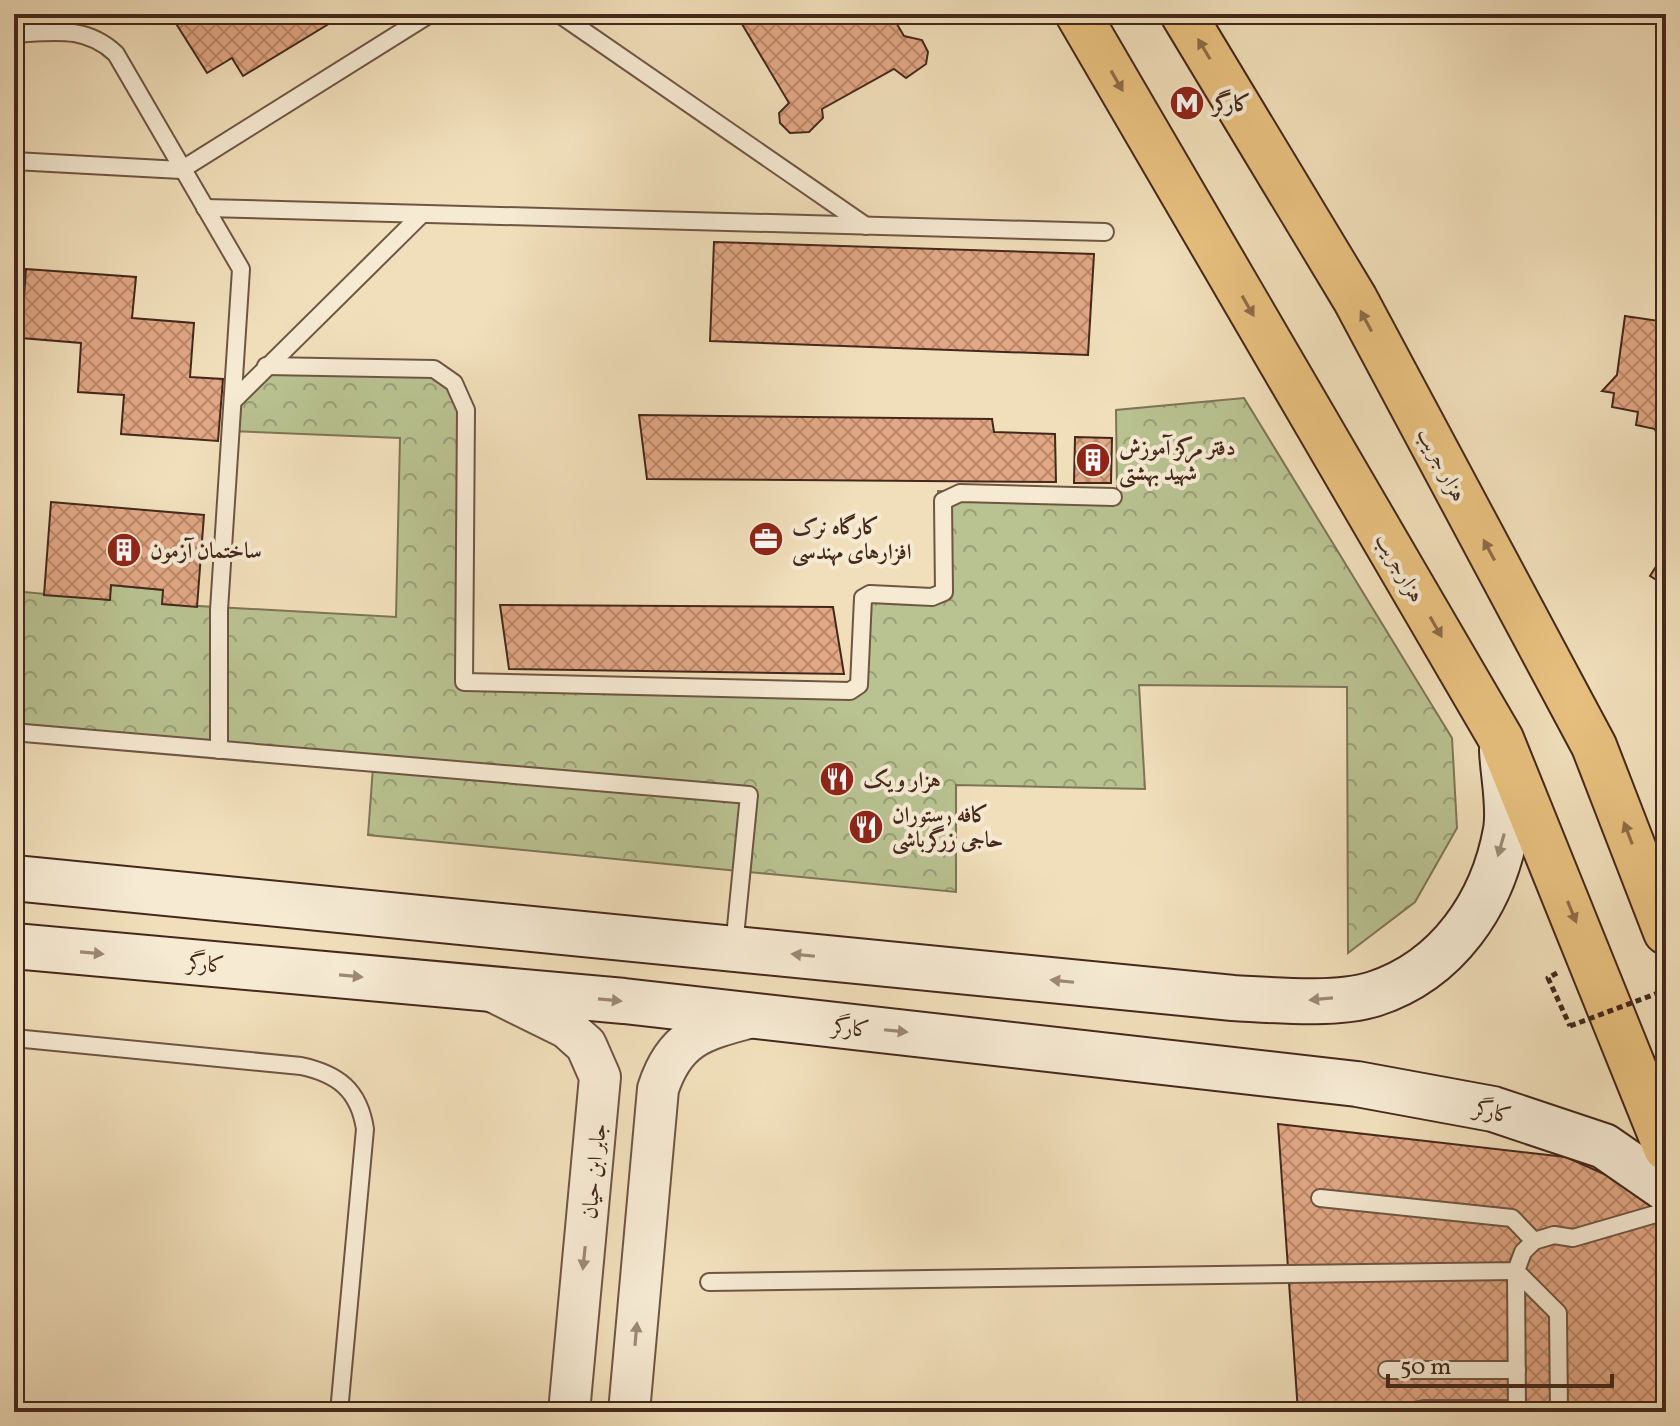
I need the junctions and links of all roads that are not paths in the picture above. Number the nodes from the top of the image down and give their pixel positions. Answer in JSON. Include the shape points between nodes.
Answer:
{"nodes":[{"id":1,"x":430,"y":14,"type":"edge"},
{"id":2,"x":559,"y":14,"type":"edge"},
{"id":3,"x":1078,"y":14,"type":"edge"},
{"id":4,"x":1183,"y":14,"type":"edge"},
{"id":5,"x":14,"y":34,"type":"edge"},
{"id":6,"x":14,"y":161,"type":"edge"},
{"id":7,"x":181,"y":170,"type":"junction"},
{"id":8,"x":205,"y":208,"type":"junction"},
{"id":9,"x":422,"y":214,"type":"junction"},
{"id":10,"x":866,"y":226,"type":"junction"},
{"id":11,"x":1105,"y":232,"type":"dead end"},
{"id":12,"x":266,"y":366,"type":"junction"},
{"id":13,"x":234,"y":400,"type":"junction"},
{"id":14,"x":1113,"y":497,"type":"dead end"},
{"id":15,"x":14,"y":729,"type":"edge"},
{"id":16,"x":1501,"y":739,"type":"junction"},
{"id":17,"x":219,"y":750,"type":"junction"},
{"id":18,"x":32,"y":880,"type":"edge"},
{"id":19,"x":445,"y":920,"type":"junction"},
{"id":20,"x":14,"y":925,"type":"edge"},
{"id":21,"x":1666,"y":932,"type":"edge"},
{"id":22,"x":14,"y":946,"type":"edge"},
{"id":23,"x":734,"y":948,"type":"junction"},
{"id":24,"x":183,"y":961,"type":"junction"},
{"id":25,"x":1004,"y":975,"type":"junction"},
{"id":26,"x":489,"y":989,"type":"junction"},
{"id":27,"x":757,"y":1016,"type":"junction"},
{"id":28,"x":14,"y":1038,"type":"edge"},
{"id":29,"x":993,"y":1042,"type":"junction"},
{"id":30,"x":657,"y":1106,"type":"junction"},
{"id":31,"x":598,"y":1111,"type":"junction"},
{"id":32,"x":1666,"y":1148,"type":"edge"},
{"id":33,"x":1666,"y":1189,"type":"edge"},
{"id":34,"x":1320,"y":1198,"type":"dead end"},
{"id":35,"x":1666,"y":1211,"type":"edge"},
{"id":36,"x":1534,"y":1241,"type":"junction"},
{"id":37,"x":1516,"y":1271,"type":"junction"},
{"id":38,"x":709,"y":1282,"type":"dead end"},
{"id":39,"x":1387,"y":1370,"type":"dead end"},
{"id":40,"x":1517,"y":1370,"type":"junction"},
{"id":41,"x":1517,"y":1410,"type":"edge"},
{"id":42,"x":339,"y":1412,"type":"edge"},
{"id":43,"x":569,"y":1412,"type":"edge"},
{"id":44,"x":629,"y":1412,"type":"edge"},
{"id":45,"x":1412,"y":1412,"type":"edge"},
{"id":46,"x":1559,"y":1412,"type":"edge"}],
"edges":[{"from":1,"to":7,"type":"lane"},
{"from":2,"to":10,"type":"lane"},
{"from":3,"to":16,"type":"main road","name":"هزارجریب","one_way":true},
{"from":21,"to":4,"type":"main road","name":"هزار جریب","one_way":true,"via":[[1594,746],[1355,299]]},
{"from":5,"to":7,"type":"lane","via":[[81,32],[105,43]]},
{"from":6,"to":7,"type":"lane"},
{"from":7,"to":8,"type":"lane"},
{"from":8,"to":9,"type":"lane"},
{"from":8,"to":13,"type":"lane","via":[[241,269]]},
{"from":9,"to":10,"type":"lane"},
{"from":9,"to":12,"type":"lane"},
{"from":10,"to":11,"type":"lane"},
{"from":12,"to":13,"type":"lane"},
{"from":12,"to":14,"type":"lane","via":[[434,369],[454,383],[466,410],[464,682],[850,691],[859,685],[863,598],[932,597],[944,592],[943,501],[960,493]]},
{"from":13,"to":17,"type":"lane","via":[[219,610]]},
{"from":15,"to":17,"type":"lane"},
{"from":16,"to":25,"type":"main road","one_way":true,"via":[[1506,828],[1486,899],[1448,950],[1412,977],[1372,995],[1302,1001]]},
{"from":16,"to":32,"type":"main road","name":"هزارجریب","one_way":true},
{"from":17,"to":23,"type":"lane","via":[[749,795]]},
{"from":18,"to":19,"type":"main road"},
{"from":18,"to":20,"type":"main road","via":[[67,896],[70,913],[50,927]]},
{"from":19,"to":23,"type":"main road"},
{"from":19,"to":24,"type":"main road","via":[[371,929],[165,917],[155,928],[157,944]]},
{"from":22,"to":24,"type":"main road","name":"کارگر","one_way":true},
{"from":25,"to":23,"type":"main road","one_way":true},
{"from":24,"to":26,"type":"main road","name":"کارگر","one_way":true},
{"from":25,"to":29,"type":"main road"},
{"from":26,"to":27,"type":"main road","name":"کارگر","one_way":true},
{"from":26,"to":31,"type":"street","name":"جابر ابن حیان","via":[[567,1028],[586,1045],[600,1077]]},
{"from":27,"to":29,"type":"main road","name":"کارگر","one_way":true},
{"from":27,"to":30,"type":"street","via":[[700,1031],[680,1049],[666,1064]]},
{"from":28,"to":42,"type":"lane","via":[[301,1066],[329,1072],[349,1087],[362,1107],[365,1129]]},
{"from":29,"to":33,"type":"main road","name":"کارگر","via":[[1357,1084],[1493,1109],[1604,1146]]},
{"from":30,"to":31,"type":"street","via":[[643,1091],[622,1087],[604,1098]]},
{"from":44,"to":30,"type":"street","one_way":true},
{"from":31,"to":43,"type":"street","name":"جابر ابن حیان","one_way":true},
{"from":34,"to":36,"type":"lane","via":[[1512,1218]]},
{"from":35,"to":36,"type":"lane","via":[[1573,1238],[1554,1235]]},
{"from":36,"to":37,"type":"lane"},
{"from":37,"to":38,"type":"lane"},
{"from":37,"to":40,"type":"lane"},
{"from":37,"to":46,"type":"lane","via":[[1558,1313]]},
{"from":39,"to":40,"type":"lane"},
{"from":40,"to":41,"type":"lane"},
{"from":41,"to":45,"type":"lane"}]}
